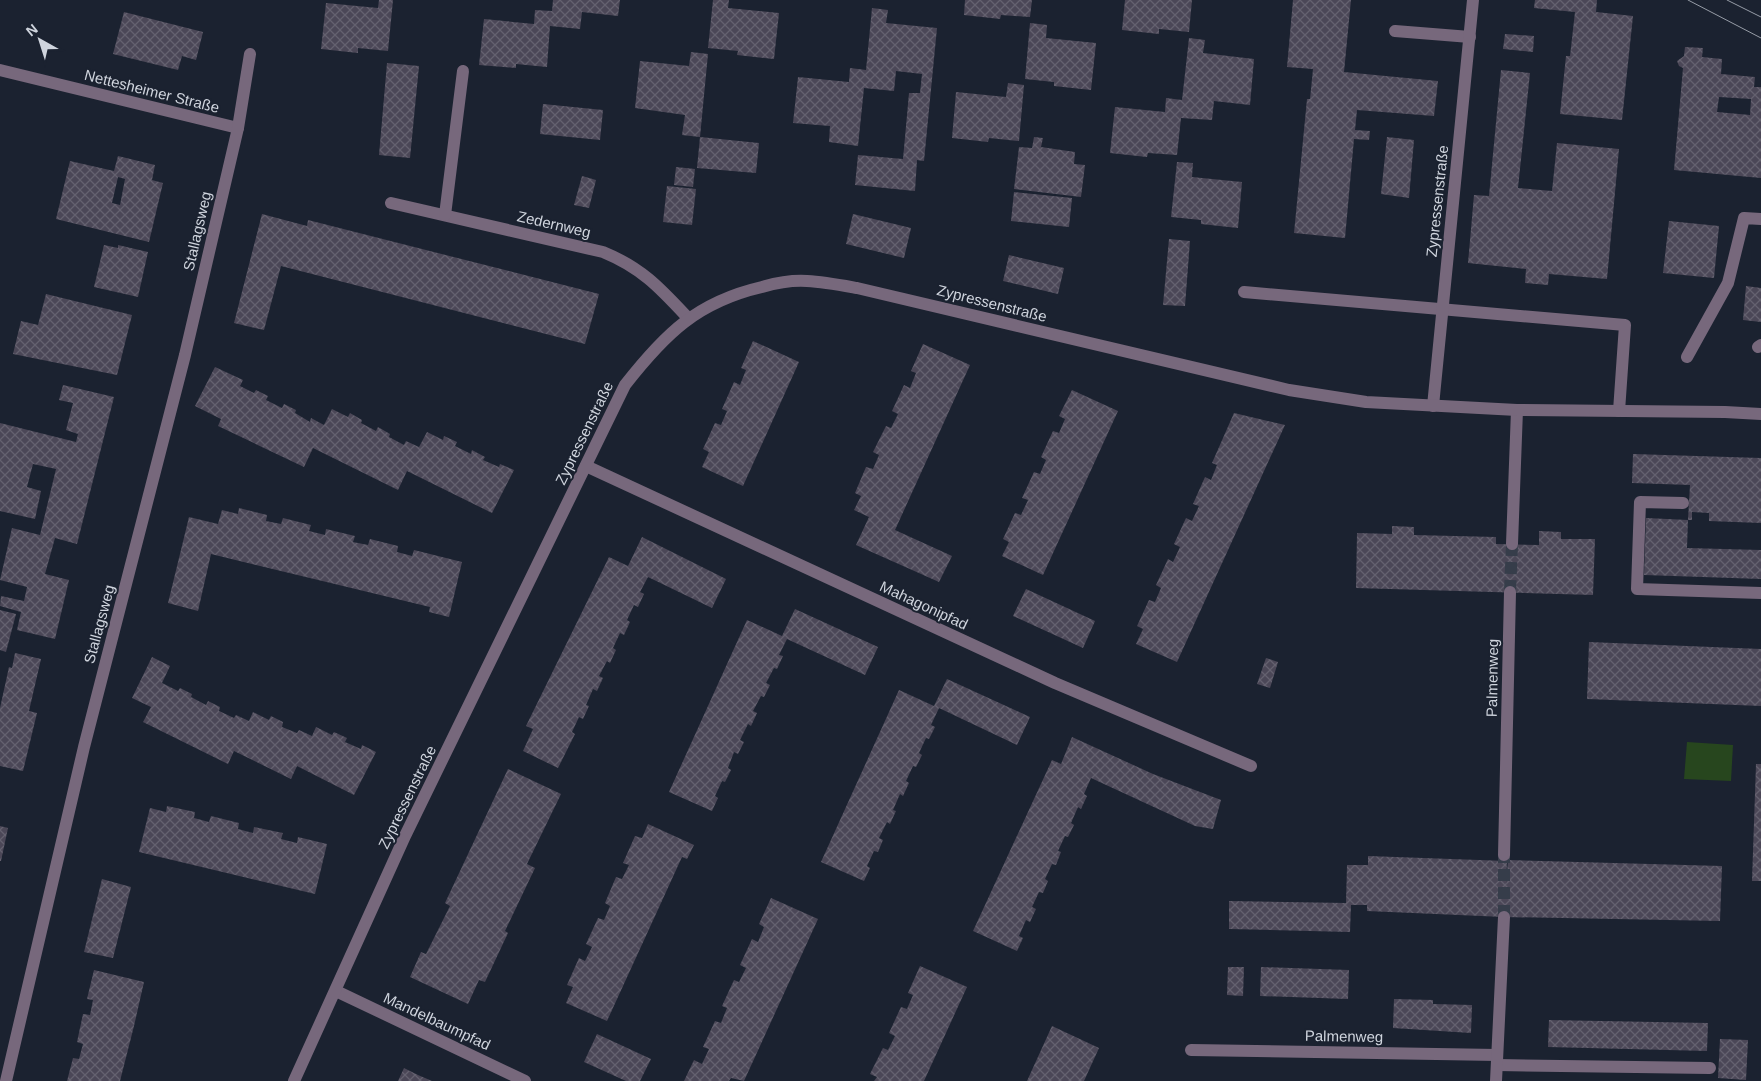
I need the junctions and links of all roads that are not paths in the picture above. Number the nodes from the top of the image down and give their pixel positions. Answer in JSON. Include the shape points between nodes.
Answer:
{"nodes":[{"id":1,"x":1473,"y":0,"type":"edge"},
{"id":2,"x":1395,"y":31,"type":"dead end"},
{"id":3,"x":1470,"y":37,"type":"junction"},
{"id":4,"x":250,"y":54,"type":"dead end"},
{"id":5,"x":0,"y":70,"type":"edge"},
{"id":6,"x":463,"y":71,"type":"dead end"},
{"id":7,"x":238,"y":128,"type":"junction"},
{"id":8,"x":391,"y":203,"type":"dead end"},
{"id":9,"x":445,"y":215,"type":"junction"},
{"id":10,"x":1761,"y":219,"type":"edge"},
{"id":11,"x":1244,"y":292,"type":"dead end"},
{"id":12,"x":1443,"y":310,"type":"junction"},
{"id":13,"x":688,"y":318,"type":"junction"},
{"id":14,"x":1687,"y":357,"type":"dead end"},
{"id":15,"x":1434,"y":406,"type":"junction"},
{"id":16,"x":1517,"y":410,"type":"junction"},
{"id":17,"x":1619,"y":411,"type":"junction"},
{"id":18,"x":1761,"y":414,"type":"edge"},
{"id":19,"x":586,"y":466,"type":"junction"},
{"id":20,"x":1682,"y":503,"type":"dead end"},
{"id":21,"x":1512,"y":544,"type":"tunnel mouth"},
{"id":22,"x":1510,"y":592,"type":"tunnel mouth"},
{"id":23,"x":1761,"y":593,"type":"edge"},
{"id":24,"x":1251,"y":766,"type":"dead end"},
{"id":25,"x":1504,"y":855,"type":"tunnel mouth"},
{"id":26,"x":1504,"y":917,"type":"tunnel mouth"},
{"id":27,"x":336,"y":990,"type":"junction"},
{"id":28,"x":1191,"y":1050,"type":"dead end"},
{"id":29,"x":1497,"y":1060,"type":"junction"},
{"id":30,"x":1710,"y":1068,"type":"dead end"},
{"id":31,"x":6,"y":1081,"type":"edge"},
{"id":32,"x":294,"y":1081,"type":"edge"},
{"id":33,"x":525,"y":1081,"type":"edge"},
{"id":34,"x":1496,"y":1081,"type":"edge"}],
"edges":[{"from":1,"to":3,"type":"street","name":"Zypressenstraße"},
{"from":2,"to":3,"type":"street"},
{"from":3,"to":12,"type":"street","name":"Zypressenstraße"},
{"from":4,"to":7,"type":"street"},
{"from":5,"to":7,"type":"street","name":"Nettesheimer Straße"},
{"from":6,"to":9,"type":"street"},
{"from":7,"to":31,"type":"street","name":"Stallagsweg","via":[[161,452],[84,747]]},
{"from":8,"to":9,"type":"street","name":"Zedernweg"},
{"from":9,"to":13,"type":"street","name":"Zedernweg","via":[[603,252],[628,262],[653,281]]},
{"from":10,"to":14,"type":"street","via":[[1744,218],[1728,283]]},
{"from":11,"to":12,"type":"street"},
{"from":12,"to":15,"type":"street","name":"Zypressenstraße"},
{"from":12,"to":17,"type":"street","via":[[1626,325]]},
{"from":13,"to":15,"type":"street","name":"Zypressenstraße","via":[[744,290],[774,283],[806,281],[906,298],[1289,390],[1366,402]]},
{"from":13,"to":19,"type":"street","name":"Zypressenstraße","via":[[654,349],[625,385]]},
{"from":15,"to":16,"type":"street","name":"Zypressenstraße"},
{"from":16,"to":17,"type":"street","name":"Zypressenstraße"},
{"from":16,"to":21,"type":"street"},
{"from":17,"to":18,"type":"street","name":"Zypressenstraße"},
{"from":19,"to":24,"type":"street","name":"Mahagonipfad","via":[[1046,679]]},
{"from":19,"to":27,"type":"street","name":"Zypressenstraße","via":[[405,836]]},
{"from":20,"to":23,"type":"street","via":[[1640,502],[1637,588]]},
{"from":22,"to":25,"type":"street","name":"Palmenweg"},
{"from":26,"to":29,"type":"street"},
{"from":27,"to":32,"type":"street","name":"Zypressenstraße"},
{"from":27,"to":33,"type":"street","name":"Mandelbaumpfad"},
{"from":28,"to":29,"type":"street","name":"Palmenweg"},
{"from":29,"to":30,"type":"street","name":"Palmenweg"},
{"from":29,"to":34,"type":"street"}]}
